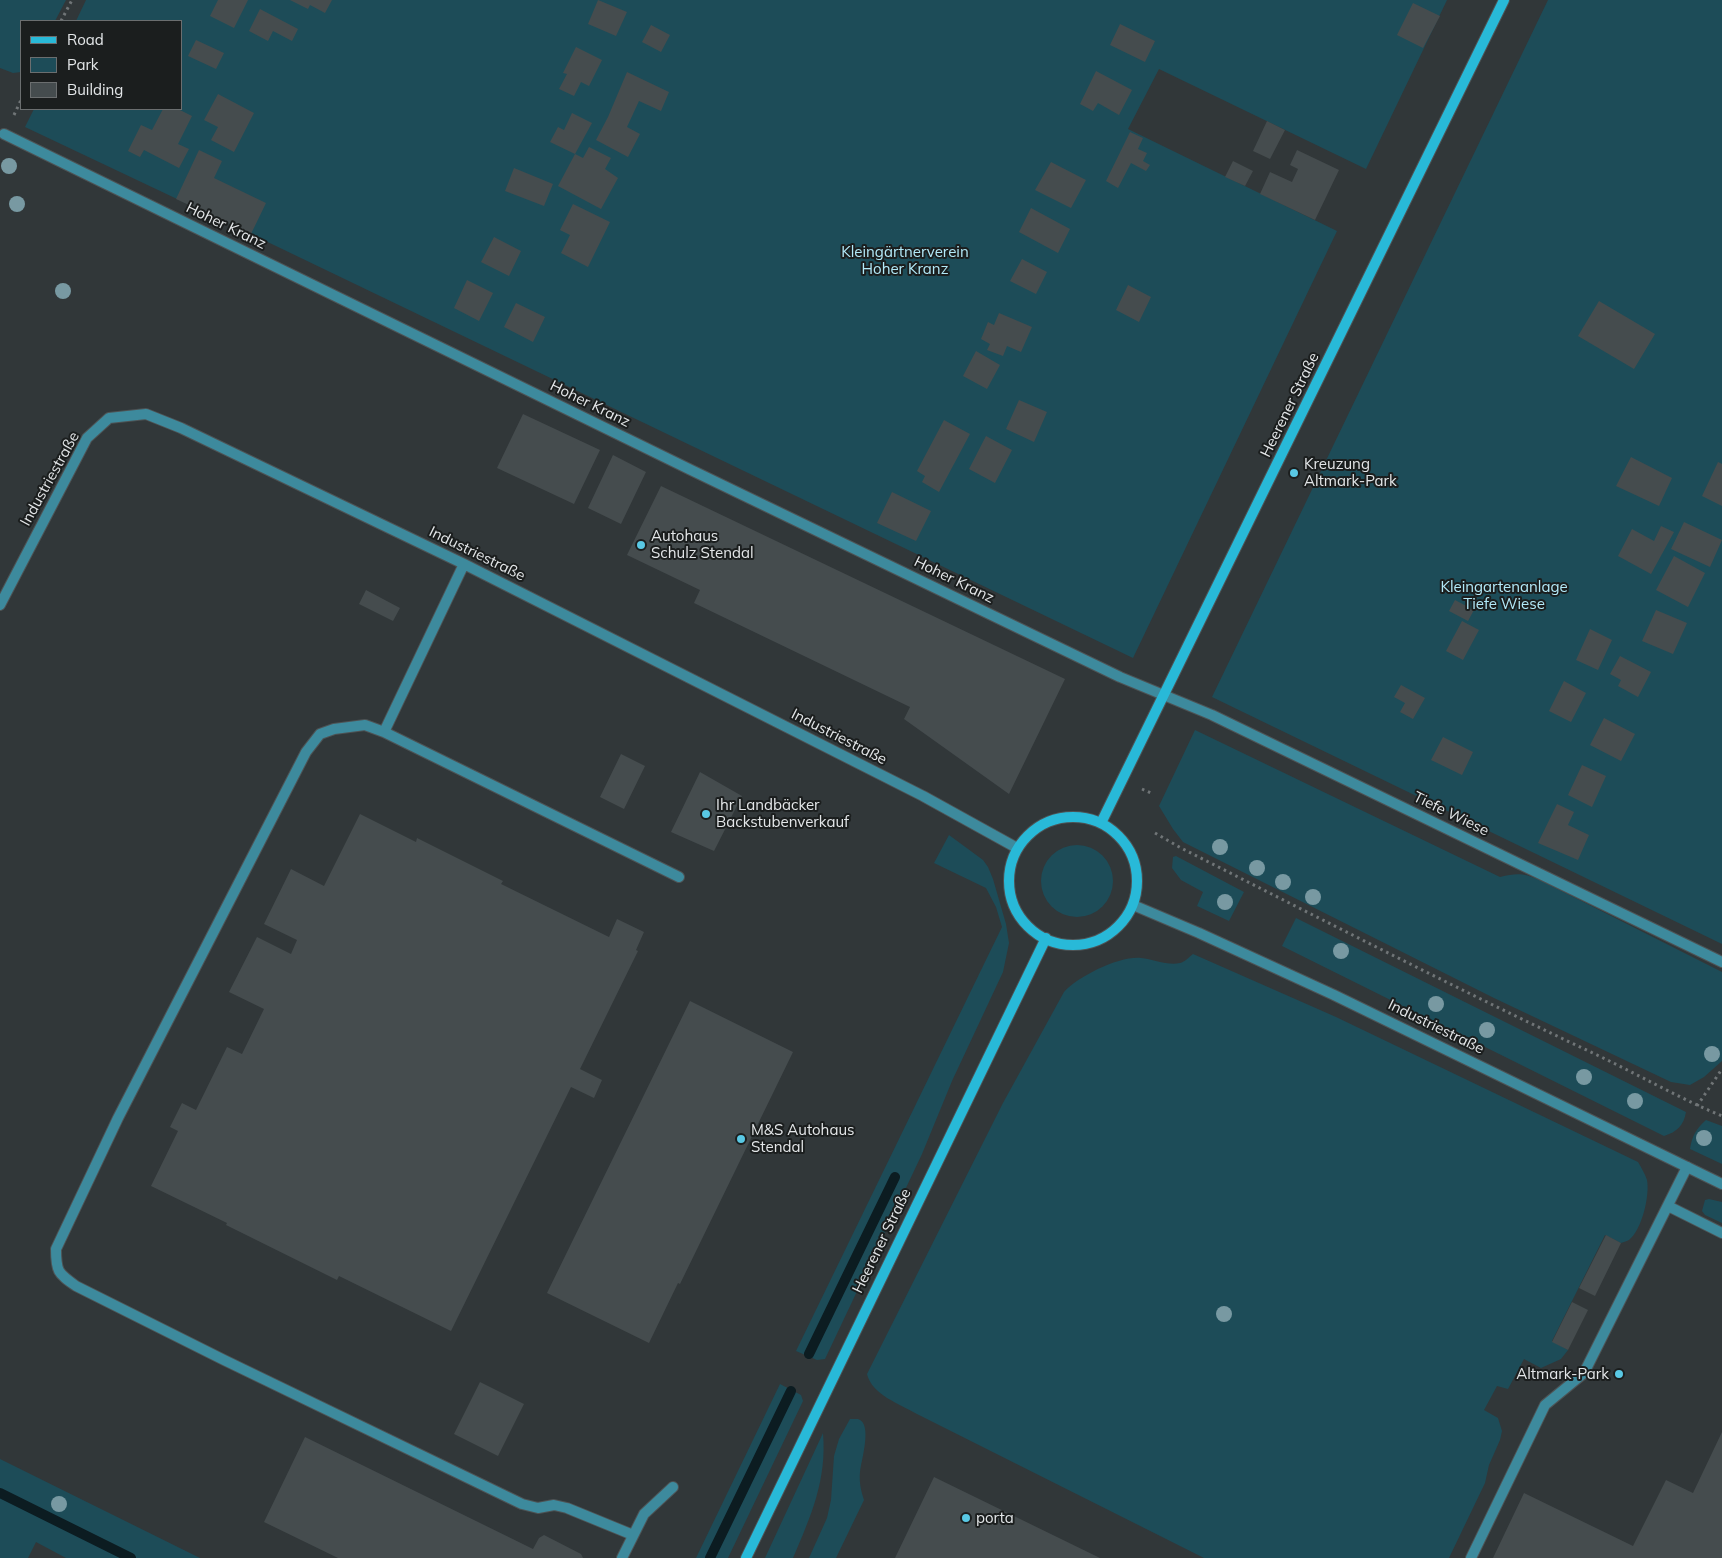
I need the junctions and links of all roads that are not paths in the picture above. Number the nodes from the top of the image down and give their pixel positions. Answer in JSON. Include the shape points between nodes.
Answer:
{"nodes":[{"id":1,"x":1504,"y":0,"type":"edge"},
{"id":2,"x":4,"y":134,"type":"dead end"},
{"id":3,"x":464,"y":564,"type":"junction"},
{"id":4,"x":0,"y":605,"type":"edge"},
{"id":5,"x":1164,"y":696,"type":"junction"},
{"id":6,"x":384,"y":732,"type":"junction"},
{"id":7,"x":1101,"y":824,"type":"junction"},
{"id":8,"x":1017,"y":848,"type":"junction"},
{"id":9,"x":679,"y":876,"type":"dead end"},
{"id":10,"x":1133,"y":905,"type":"junction"},
{"id":11,"x":1046,"y":938,"type":"junction"},
{"id":12,"x":1722,"y":962,"type":"edge"},
{"id":13,"x":1687,"y":1167,"type":"junction"},
{"id":14,"x":1722,"y":1184,"type":"edge"},
{"id":15,"x":1668,"y":1206,"type":"junction"},
{"id":16,"x":1722,"y":1232,"type":"edge"},
{"id":17,"x":674,"y":1487,"type":"dead end"},
{"id":18,"x":633,"y":1535,"type":"junction"},
{"id":19,"x":622,"y":1558,"type":"edge"},
{"id":20,"x":746,"y":1558,"type":"edge"},
{"id":21,"x":1470,"y":1558,"type":"edge"}],
"edges":[{"from":1,"to":5,"type":"main road","name":"Heerener Straße"},
{"from":2,"to":5,"type":"street","name":"Hoher Kranz","via":[[689,469]]},
{"from":3,"to":4,"type":"street","name":"Industriestraße","via":[[146,414],[109,418],[87,438]]},
{"from":3,"to":6,"type":"street"},
{"from":3,"to":8,"type":"street","name":"Industriestraße","via":[[923,796]]},
{"from":5,"to":7,"type":"main road","name":"Heerener Straße"},
{"from":5,"to":12,"type":"street","name":"Tiefe Wiese","via":[[1212,715]]},
{"from":6,"to":9,"type":"street"},
{"from":6,"to":18,"type":"street","via":[[365,725],[334,729],[320,734],[306,752],[118,1118],[56,1249],[56,1263],[60,1274],[76,1286],[513,1499],[538,1508],[554,1505],[567,1508]]},
{"from":7,"to":8,"type":"main road","via":[[1082,818],[1062,818],[1043,824]]},
{"from":7,"to":10,"type":"main road","via":[[1118,835],[1130,851],[1136,870],[1137,890]]},
{"from":8,"to":11,"type":"main road","via":[[1010,872],[1010,892],[1028,927]]},
{"from":10,"to":11,"type":"main road","via":[[1119,925],[1103,937],[1084,944],[1064,944]]},
{"from":10,"to":13,"type":"street","name":"Industriestraße","via":[[1334,994]]},
{"from":11,"to":20,"type":"main road","name":"Heerener Straße"},
{"from":13,"to":14,"type":"street","name":"Industriestraße"},
{"from":13,"to":15,"type":"street"},
{"from":15,"to":16,"type":"street"},
{"from":15,"to":21,"type":"street","via":[[1584,1373],[1545,1405]]},
{"from":17,"to":18,"type":"street","via":[[644,1514]]},
{"from":18,"to":19,"type":"street"}]}
